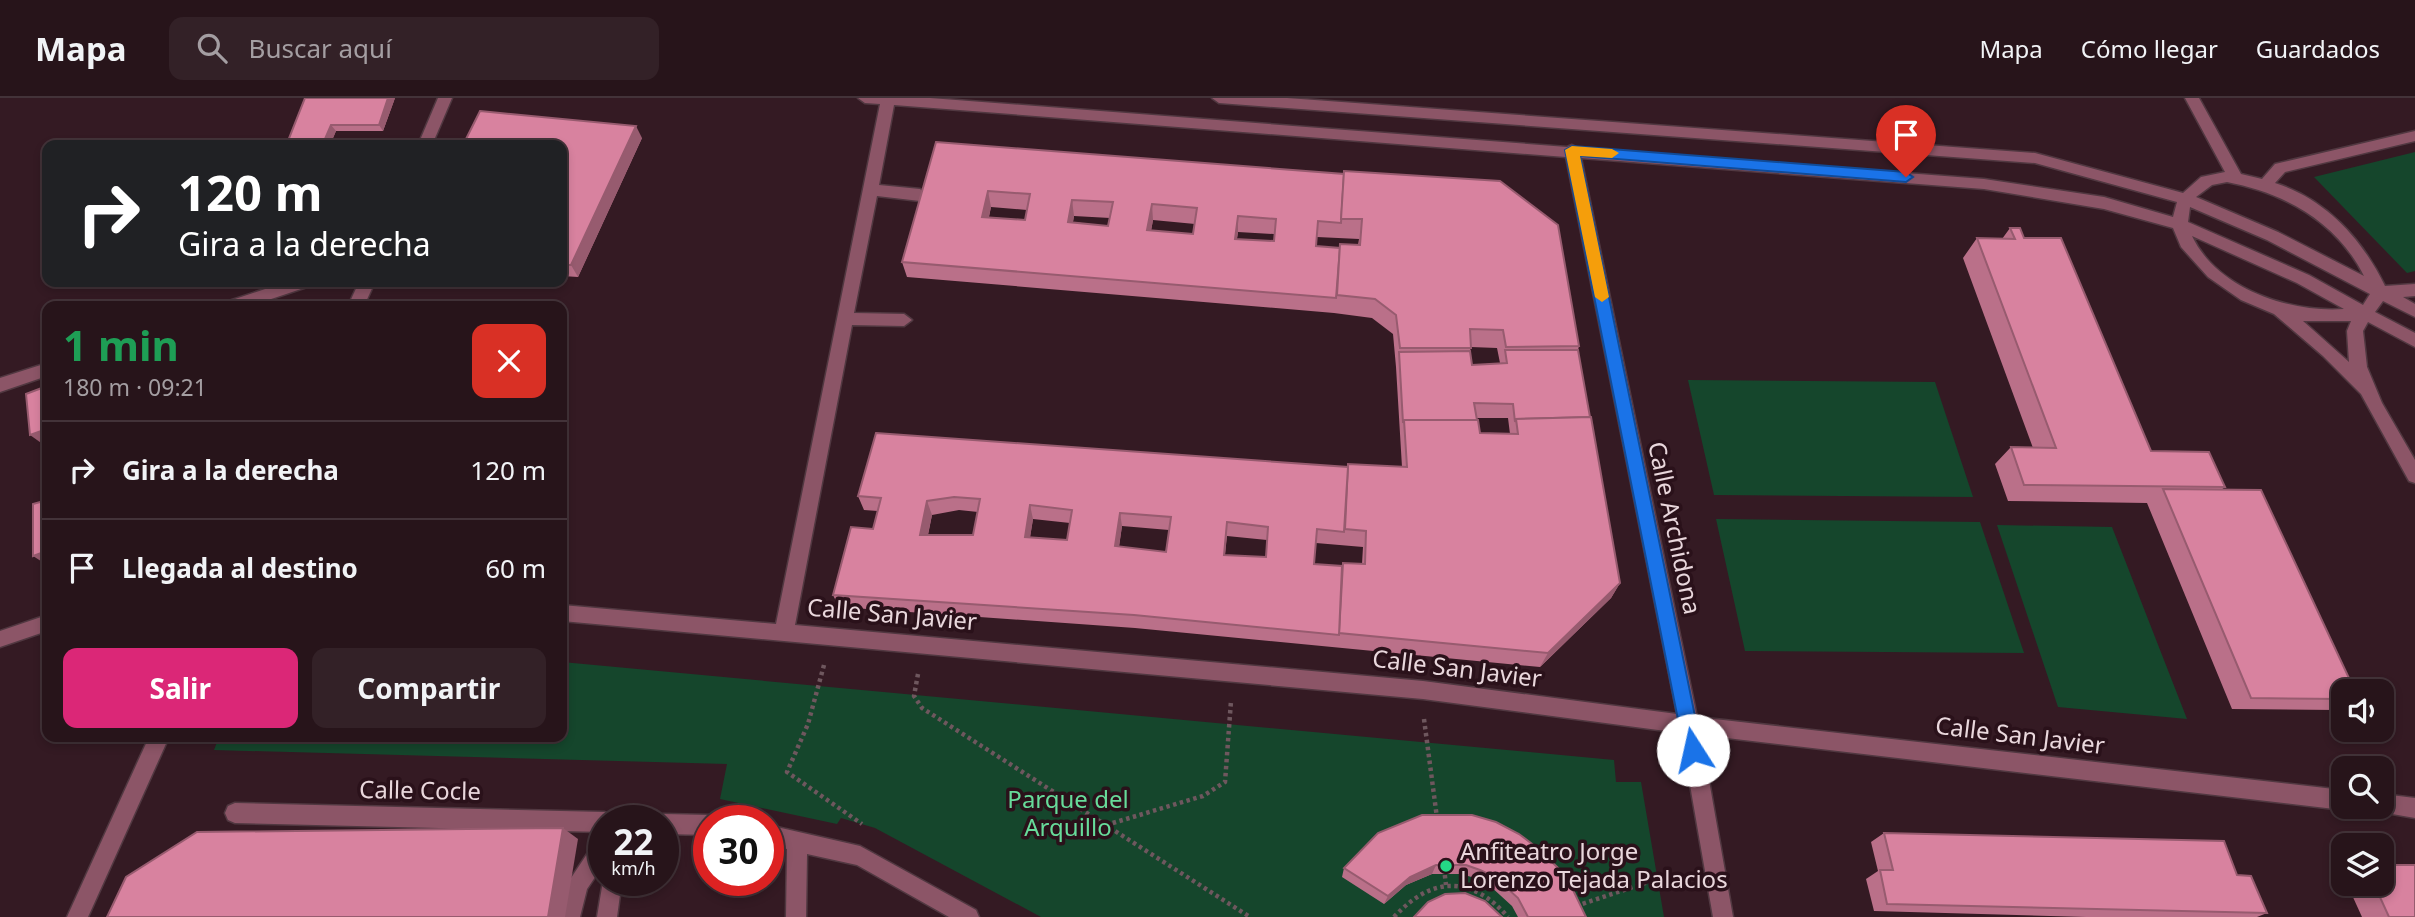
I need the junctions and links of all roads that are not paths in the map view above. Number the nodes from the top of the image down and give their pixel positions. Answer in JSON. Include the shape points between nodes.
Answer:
{"nodes":[{"id":1,"x":445,"y":98,"type":"edge"},
{"id":2,"x":865,"y":98,"type":"edge"},
{"id":3,"x":1219,"y":98,"type":"edge"},
{"id":4,"x":2192,"y":98,"type":"edge"},
{"id":5,"x":888,"y":100,"type":"junction"},
{"id":6,"x":2415,"y":136,"type":"edge"},
{"id":7,"x":427,"y":140,"type":"edge"},
{"id":8,"x":1572,"y":150,"type":"junction"},
{"id":9,"x":2236,"y":178,"type":"junction"},
{"id":10,"x":2266,"y":184,"type":"junction"},
{"id":11,"x":870,"y":190,"type":"junction"},
{"id":12,"x":920,"y":195,"type":"edge"},
{"id":13,"x":2185,"y":199,"type":"junction"},
{"id":14,"x":2179,"y":224,"type":"junction"},
{"id":15,"x":289,"y":287,"type":"edge"},
{"id":16,"x":2415,"y":290,"type":"edge"},
{"id":17,"x":2380,"y":292,"type":"junction"},
{"id":18,"x":247,"y":301,"type":"edge"},
{"id":19,"x":2277,"y":309,"type":"junction"},
{"id":20,"x":2415,"y":311,"type":"edge"},
{"id":21,"x":2365,"y":313,"type":"junction"},
{"id":22,"x":845,"y":319,"type":"junction"},
{"id":23,"x":904,"y":320,"type":"dead end"},
{"id":24,"x":2415,"y":341,"type":"edge"},
{"id":25,"x":42,"y":371,"type":"edge"},
{"id":26,"x":0,"y":385,"type":"edge"},
{"id":27,"x":2369,"y":393,"type":"junction"},
{"id":28,"x":2415,"y":476,"type":"edge"},
{"id":29,"x":567,"y":612,"type":"edge"},
{"id":30,"x":42,"y":625,"type":"edge"},
{"id":31,"x":784,"y":632,"type":"junction"},
{"id":32,"x":0,"y":639,"type":"edge"},
{"id":33,"x":1689,"y":725,"type":"junction"},
{"id":34,"x":157,"y":742,"type":"edge"},
{"id":35,"x":2331,"y":799,"type":"edge"},
{"id":36,"x":2394,"y":805,"type":"edge"},
{"id":37,"x":2415,"y":808,"type":"edge"},
{"id":38,"x":235,"y":813,"type":"dead end"},
{"id":39,"x":588,"y":822,"type":"edge"},
{"id":40,"x":784,"y":838,"type":"edge"},
{"id":41,"x":797,"y":841,"type":"junction"},
{"id":42,"x":588,"y":871,"type":"edge"},
{"id":43,"x":610,"y":896,"type":"edge"},
{"id":44,"x":77,"y":917,"type":"edge"},
{"id":45,"x":570,"y":917,"type":"edge"},
{"id":46,"x":607,"y":917,"type":"edge"},
{"id":47,"x":796,"y":917,"type":"edge"},
{"id":48,"x":969,"y":917,"type":"edge"},
{"id":49,"x":1723,"y":917,"type":"edge"}],
"edges":[{"from":1,"to":7,"type":"street"},
{"from":2,"to":5,"type":"street"},
{"from":3,"to":13,"type":"street","via":[[2035,158]]},
{"from":4,"to":9,"type":"street"},
{"from":5,"to":8,"type":"street"},
{"from":5,"to":11,"type":"street"},
{"from":6,"to":10,"type":"street","via":[[2280,168]]},
{"from":8,"to":14,"type":"street","via":[[1984,184],[2104,204]]},
{"from":8,"to":33,"type":"street","name":"Calle Archidona"},
{"from":9,"to":10,"type":"street"},
{"from":9,"to":13,"type":"street","via":[[2210,178]]},
{"from":10,"to":17,"type":"street","via":[[2298,198],[2351,240]]},
{"from":11,"to":12,"type":"street"},
{"from":11,"to":22,"type":"street"},
{"from":13,"to":14,"type":"street"},
{"from":13,"to":17,"type":"street","via":[[2280,239]]},
{"from":14,"to":19,"type":"street","via":[[2190,249],[2208,268],[2230,286]]},
{"from":14,"to":21,"type":"street","via":[[2303,279]]},
{"from":15,"to":18,"type":"street"},
{"from":16,"to":17,"type":"street"},
{"from":17,"to":20,"type":"street"},
{"from":17,"to":21,"type":"street"},
{"from":19,"to":21,"type":"street","via":[[2323,318]]},
{"from":19,"to":27,"type":"street","via":[[2329,351]]},
{"from":21,"to":24,"type":"street"},
{"from":21,"to":27,"type":"street","via":[[2355,328],[2354,348]]},
{"from":22,"to":23,"type":"street"},
{"from":22,"to":31,"type":"street"},
{"from":25,"to":26,"type":"street"},
{"from":27,"to":28,"type":"street"},
{"from":29,"to":31,"type":"street","name":"Calle San Javier"},
{"from":30,"to":32,"type":"street"},
{"from":31,"to":33,"type":"street","name":"Calle San Javier","via":[[1423,690]]},
{"from":33,"to":35,"type":"street","name":"Calle San Javier"},
{"from":33,"to":49,"type":"street","name":"Calle Archidona"},
{"from":34,"to":44,"type":"street"},
{"from":36,"to":37,"type":"street"},
{"from":38,"to":39,"type":"street","name":"Calle Cocle"},
{"from":40,"to":41,"type":"street"},
{"from":41,"to":47,"type":"street"},
{"from":41,"to":48,"type":"street","via":[[860,856]]},
{"from":42,"to":45,"type":"street","via":[[578,886]]},
{"from":43,"to":46,"type":"street"}]}
